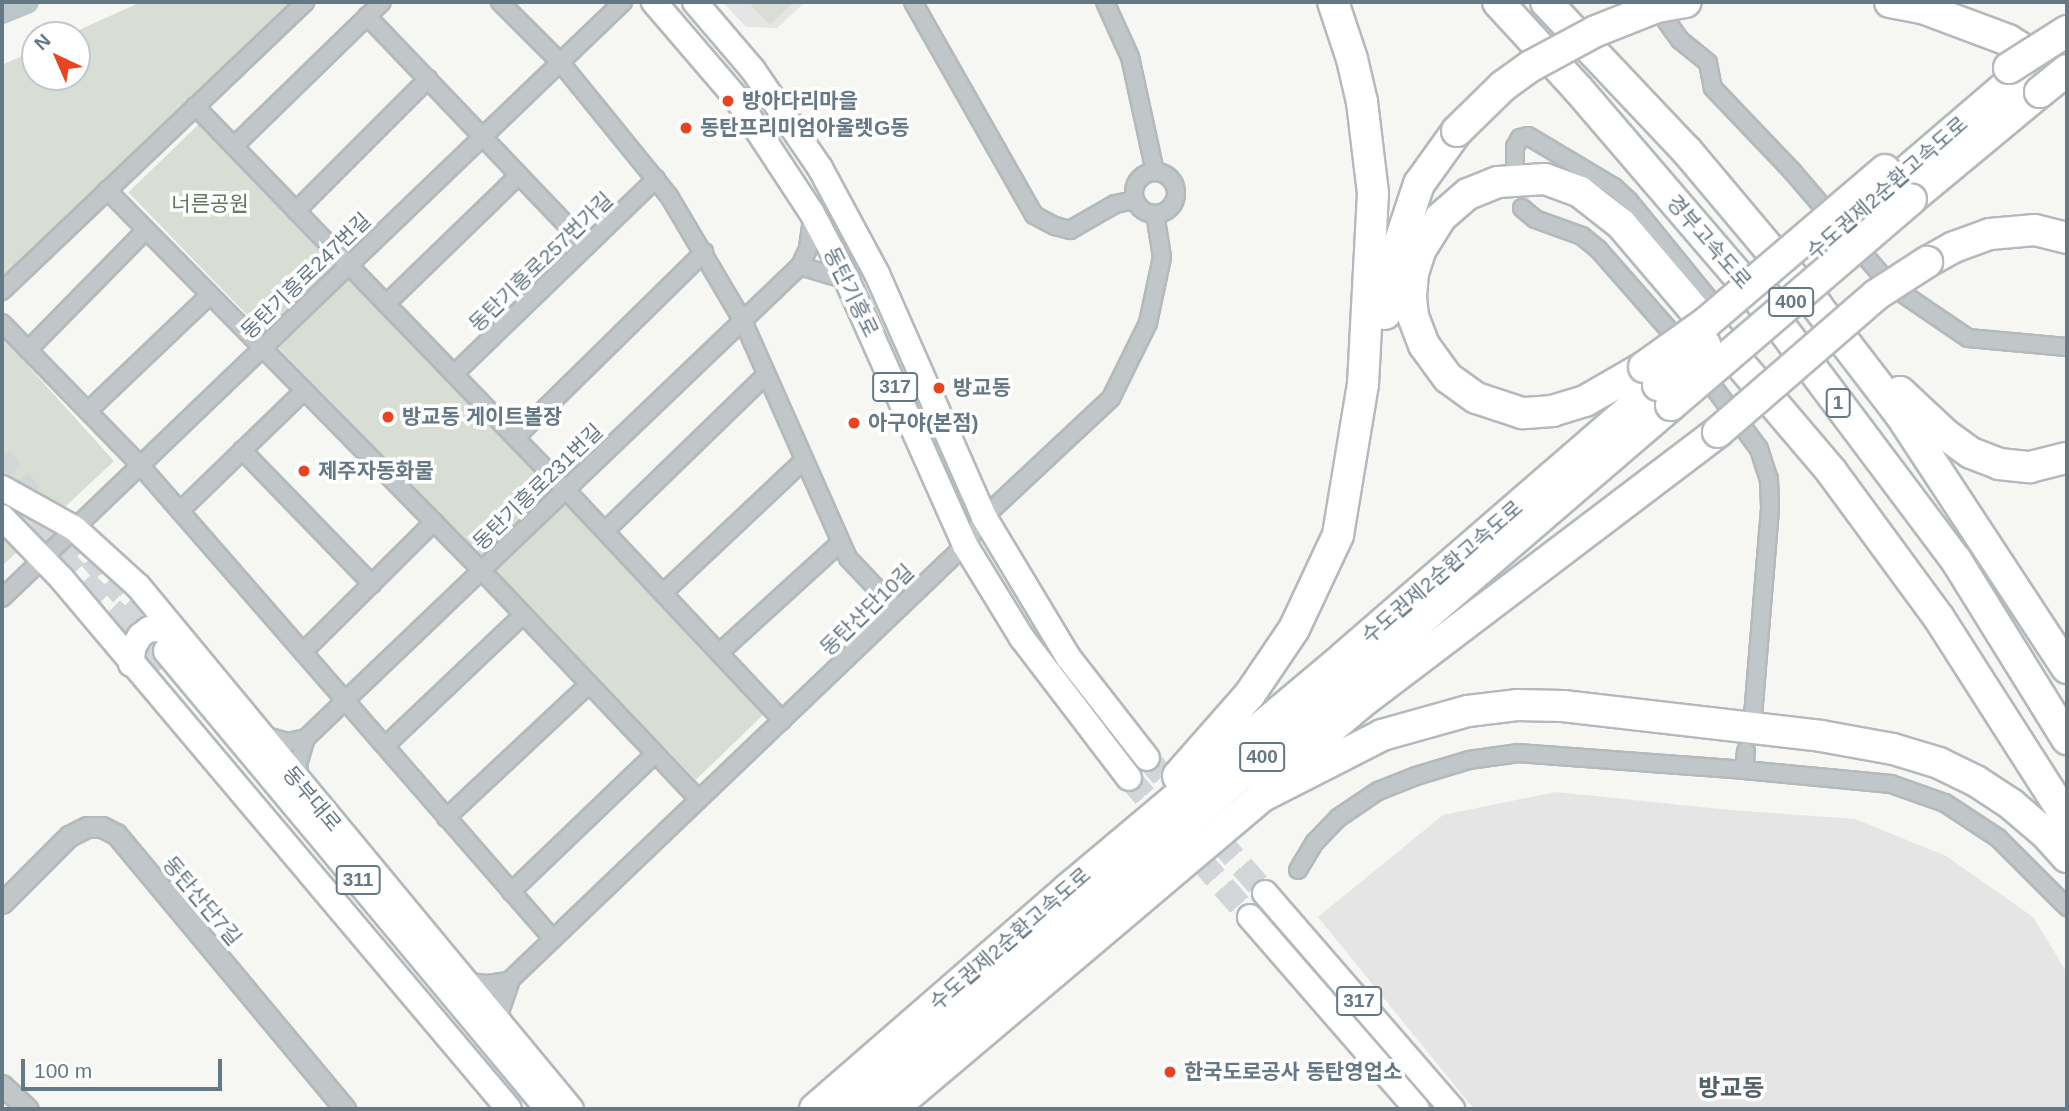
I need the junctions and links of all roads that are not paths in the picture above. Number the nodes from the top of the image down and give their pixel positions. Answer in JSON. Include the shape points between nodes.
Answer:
{"nodes":[{"id":1,"x":305,"y":2,"type":"edge"},
{"id":2,"x":382,"y":2,"type":"edge"},
{"id":3,"x":500,"y":2,"type":"edge"},
{"id":4,"x":623,"y":2,"type":"edge"},
{"id":5,"x":654,"y":2,"type":"edge"},
{"id":6,"x":695,"y":2,"type":"edge"},
{"id":7,"x":913,"y":2,"type":"edge"},
{"id":8,"x":1105,"y":2,"type":"edge"},
{"id":9,"x":1333,"y":2,"type":"edge"},
{"id":10,"x":1498,"y":2,"type":"edge"},
{"id":11,"x":1546,"y":2,"type":"edge"},
{"id":12,"x":1653,"y":2,"type":"edge"},
{"id":13,"x":1685,"y":2,"type":"edge"},
{"id":14,"x":1891,"y":2,"type":"edge"},
{"id":15,"x":367,"y":16,"type":"junction"},
{"id":16,"x":2067,"y":32,"type":"edge"},
{"id":17,"x":559,"y":62,"type":"junction"},
{"id":18,"x":2067,"y":70,"type":"edge"},
{"id":19,"x":2067,"y":76,"type":"edge"},
{"id":20,"x":2023,"y":78,"type":"junction"},
{"id":21,"x":428,"y":79,"type":"junction"},
{"id":22,"x":195,"y":106,"type":"junction"},
{"id":23,"x":482,"y":136,"type":"junction"},
{"id":24,"x":234,"y":146,"type":"junction"},
{"id":25,"x":1155,"y":172,"type":"junction"},
{"id":26,"x":519,"y":175,"type":"junction"},
{"id":27,"x":1515,"y":175,"type":"dead end"},
{"id":28,"x":656,"y":179,"type":"junction"},
{"id":29,"x":1896,"y":184,"type":"junction"},
{"id":30,"x":107,"y":190,"type":"junction"},
{"id":31,"x":1135,"y":200,"type":"junction"},
{"id":32,"x":1522,"y":208,"type":"dead end"},
{"id":33,"x":296,"y":211,"type":"junction"},
{"id":34,"x":812,"y":213,"type":"junction"},
{"id":35,"x":1155,"y":214,"type":"junction"},
{"id":36,"x":146,"y":230,"type":"junction"},
{"id":37,"x":2067,"y":238,"type":"edge"},
{"id":38,"x":587,"y":246,"type":"junction"},
{"id":39,"x":704,"y":252,"type":"junction"},
{"id":40,"x":348,"y":265,"type":"junction"},
{"id":41,"x":800,"y":266,"type":"junction"},
{"id":42,"x":847,"y":280,"type":"junction"},
{"id":43,"x":2,"y":290,"type":"edge"},
{"id":44,"x":210,"y":295,"type":"junction"},
{"id":45,"x":1711,"y":302,"type":"dead end"},
{"id":46,"x":386,"y":304,"type":"junction"},
{"id":47,"x":1817,"y":306,"type":"junction"},
{"id":48,"x":743,"y":321,"type":"junction"},
{"id":49,"x":2,"y":323,"type":"edge"},
{"id":50,"x":2067,"y":347,"type":"edge"},
{"id":51,"x":261,"y":348,"type":"junction"},
{"id":52,"x":28,"y":350,"type":"junction"},
{"id":53,"x":454,"y":374,"type":"junction"},
{"id":54,"x":766,"y":375,"type":"junction"},
{"id":55,"x":1658,"y":386,"type":"junction"},
{"id":56,"x":304,"y":391,"type":"junction"},
{"id":57,"x":88,"y":411,"type":"junction"},
{"id":58,"x":516,"y":437,"type":"junction"},
{"id":59,"x":242,"y":450,"type":"junction"},
{"id":60,"x":2067,"y":457,"type":"edge"},
{"id":61,"x":803,"y":461,"type":"junction"},
{"id":62,"x":139,"y":464,"type":"junction"},
{"id":63,"x":2,"y":488,"type":"edge"},
{"id":64,"x":566,"y":489,"type":"junction"},
{"id":65,"x":180,"y":511,"type":"junction"},
{"id":66,"x":2,"y":517,"type":"edge"},
{"id":67,"x":984,"y":517,"type":"junction"},
{"id":68,"x":434,"y":522,"type":"junction"},
{"id":69,"x":74,"y":528,"type":"junction"},
{"id":70,"x":605,"y":531,"type":"junction"},
{"id":71,"x":1338,"y":535,"type":"junction"},
{"id":72,"x":840,"y":543,"type":"junction"},
{"id":73,"x":965,"y":545,"type":"junction"},
{"id":74,"x":43,"y":558,"type":"junction"},
{"id":75,"x":482,"y":570,"type":"junction"},
{"id":76,"x":372,"y":584,"type":"junction"},
{"id":77,"x":663,"y":593,"type":"junction"},
{"id":78,"x":2,"y":598,"type":"edge"},
{"id":79,"x":897,"y":610,"type":"junction"},
{"id":80,"x":523,"y":615,"type":"junction"},
{"id":81,"x":168,"y":649,"type":"junction"},
{"id":82,"x":303,"y":652,"type":"junction"},
{"id":83,"x":719,"y":653,"type":"junction"},
{"id":84,"x":131,"y":664,"type":"junction"},
{"id":85,"x":2067,"y":668,"type":"edge"},
{"id":86,"x":589,"y":684,"type":"junction"},
{"id":87,"x":346,"y":700,"type":"junction"},
{"id":88,"x":1753,"y":715,"type":"dead end"},
{"id":89,"x":782,"y":720,"type":"junction"},
{"id":90,"x":256,"y":731,"type":"junction"},
{"id":91,"x":306,"y":738,"type":"junction"},
{"id":92,"x":2067,"y":739,"type":"edge"},
{"id":93,"x":384,"y":746,"type":"junction"},
{"id":94,"x":1746,"y":751,"type":"dead end"},
{"id":95,"x":655,"y":754,"type":"junction"},
{"id":96,"x":1147,"y":758,"type":"tunnel mouth"},
{"id":97,"x":1744,"y":770,"type":"junction"},
{"id":98,"x":1129,"y":778,"type":"tunnel mouth"},
{"id":99,"x":300,"y":784,"type":"junction"},
{"id":100,"x":699,"y":800,"type":"junction"},
{"id":101,"x":446,"y":817,"type":"junction"},
{"id":102,"x":2067,"y":818,"type":"edge"},
{"id":103,"x":1200,"y":845,"type":"junction"},
{"id":104,"x":2067,"y":857,"type":"edge"},
{"id":105,"x":1298,"y":870,"type":"dead end"},
{"id":106,"x":1069,"y":888,"type":"junction"},
{"id":107,"x":511,"y":892,"type":"junction"},
{"id":108,"x":1265,"y":893,"type":"tunnel mouth"},
{"id":109,"x":2,"y":903,"type":"edge"},
{"id":110,"x":2067,"y":908,"type":"edge"},
{"id":111,"x":1250,"y":917,"type":"tunnel mouth"},
{"id":112,"x":553,"y":939,"type":"junction"},
{"id":113,"x":462,"y":982,"type":"junction"},
{"id":114,"x":508,"y":982,"type":"junction"},
{"id":115,"x":502,"y":1030,"type":"junction"},
{"id":116,"x":2,"y":1084,"type":"edge"},
{"id":117,"x":27,"y":1109,"type":"edge"},
{"id":118,"x":345,"y":1109,"type":"edge"},
{"id":119,"x":509,"y":1109,"type":"edge"},
{"id":120,"x":529,"y":1109,"type":"edge"},
{"id":121,"x":550,"y":1109,"type":"edge"},
{"id":122,"x":571,"y":1109,"type":"edge"},
{"id":123,"x":815,"y":1109,"type":"edge"},
{"id":124,"x":852,"y":1109,"type":"edge"},
{"id":125,"x":892,"y":1109,"type":"edge"},
{"id":126,"x":1418,"y":1109,"type":"edge"},
{"id":127,"x":1452,"y":1109,"type":"edge"}],
"edges":[{"from":1,"to":22,"type":"street"},
{"from":2,"to":15,"type":"street"},
{"from":3,"to":17,"type":"street"},
{"from":4,"to":17,"type":"street","name":"동탄기흥로247번길"},
{"from":5,"to":34,"type":"main road","name":"동탄기흥로","number":"317","via":[[737,99]]},
{"from":6,"to":67,"type":"main road","name":"동탄기흥로","number":"317","via":[[787,117],[850,221]]},
{"from":7,"to":31,"type":"street","via":[[1034,215],[1070,230],[1115,204]]},
{"from":8,"to":25,"type":"street","via":[[1130,57]]},
{"from":9,"to":71,"type":"highway","via":[[1362,102],[1373,193],[1363,384]]},
{"from":10,"to":92,"type":"highway","name":"경부고속도로","number":"1","via":[[1775,319],[1956,560]]},
{"from":11,"to":47,"type":"highway","name":"경부고속도로","number":"1","via":[[1687,151]]},
{"from":12,"to":50,"type":"street","via":[[1680,40],[1708,63],[1713,88],[1890,285],[1968,338]]},
{"from":13,"to":71,"type":"highway","bridge":true,"via":[[1657,7],[1595,31],[1531,66],[1457,131],[1419,184],[1405,220]]},
{"from":14,"to":19,"type":"highway","via":[[1925,9],[2008,40]]},
{"from":15,"to":21,"type":"street"},
{"from":15,"to":24,"type":"street"},
{"from":16,"to":20,"type":"highway","bridge":true},
{"from":17,"to":23,"type":"street","name":"동탄기흥로247번길"},
{"from":17,"to":28,"type":"street"},
{"from":18,"to":20,"type":"highway","name":"수도권제2순환고속도로","number":"400","bridge":true},
{"from":20,"to":29,"type":"highway"},
{"from":20,"to":29,"type":"highway","name":"수도권제2순환고속도로","number":"400"},
{"from":21,"to":23,"type":"street"},
{"from":21,"to":33,"type":"street"},
{"from":22,"to":24,"type":"street"},
{"from":22,"to":30,"type":"street"},
{"from":23,"to":26,"type":"street"},
{"from":23,"to":40,"type":"street","name":"동탄기흥로247번길"},
{"from":24,"to":33,"type":"street"},
{"from":25,"to":31,"type":"street","via":[[1138,181]]},
{"from":25,"to":35,"type":"street","via":[[1169,177],[1176,197],[1169,209]]},
{"from":26,"to":38,"type":"street"},
{"from":26,"to":46,"type":"street"},
{"from":27,"to":45,"type":"street","via":[[1516,147],[1520,138],[1528,136],[1614,187]]},
{"from":28,"to":38,"type":"street","name":"동탄기흥로257번가길"},
{"from":28,"to":39,"type":"street"},
{"from":29,"to":55,"type":"highway","name":"수도권제2순환고속도로","number":"400","bridge":true},
{"from":29,"to":55,"type":"highway","bridge":true,"via":[[1707,322]]},
{"from":30,"to":36,"type":"street"},
{"from":30,"to":43,"type":"street"},
{"from":31,"to":35,"type":"street","via":[[1143,211]]},
{"from":32,"to":88,"type":"street","via":[[1535,219],[1582,236],[1598,249],[1673,332],[1759,449],[1769,479],[1770,509]]},
{"from":33,"to":40,"type":"street"},
{"from":34,"to":41,"type":"street","via":[[808,249]]},
{"from":34,"to":42,"type":"main road","name":"동탄기흥로","number":"317"},
{"from":35,"to":67,"type":"street","name":"동탄산단10길","via":[[1162,257],[1148,323],[1111,398]]},
{"from":36,"to":44,"type":"street"},
{"from":36,"to":52,"type":"street"},
{"from":37,"to":103,"type":"highway","bridge":true,"via":[[2035,230],[1990,234],[1954,247],[1875,295],[1718,432],[1303,750]]},
{"from":38,"to":53,"type":"street","name":"동탄기흥로257번가길"},
{"from":39,"to":48,"type":"street"},
{"from":39,"to":58,"type":"street"},
{"from":40,"to":46,"type":"street"},
{"from":40,"to":51,"type":"street","name":"동탄기흥로247번길"},
{"from":41,"to":42,"type":"street"},
{"from":41,"to":48,"type":"street","name":"동탄기흥로231번길"},
{"from":42,"to":73,"type":"main road","name":"동탄기흥로","number":"317"},
{"from":44,"to":51,"type":"street"},
{"from":44,"to":57,"type":"street"},
{"from":46,"to":53,"type":"street"},
{"from":47,"to":60,"type":"highway","via":[[1910,403],[1971,453],[1999,464],[2030,467]]},
{"from":47,"to":85,"type":"highway","name":"경부고속도로","number":"1","via":[[1900,414]]},
{"from":48,"to":54,"type":"street"},
{"from":48,"to":64,"type":"street","name":"동탄기흥로231번길"},
{"from":49,"to":52,"type":"street"},
{"from":51,"to":56,"type":"street"},
{"from":51,"to":62,"type":"street","name":"동탄기흥로247번길"},
{"from":52,"to":57,"type":"street"},
{"from":53,"to":58,"type":"street"},
{"from":54,"to":61,"type":"street"},
{"from":54,"to":70,"type":"street"},
{"from":55,"to":102,"type":"highway","via":[[1553,411],[1522,413],[1476,398],[1448,378],[1424,345],[1413,316],[1413,273],[1440,218],[1468,194],[1498,182],[1545,179],[1580,192],[1621,224],[1831,471],[1939,618]]},
{"from":55,"to":106,"type":"highway","name":"수도권제2순환고속도로","number":"400"},
{"from":55,"to":124,"type":"highway","name":"수도권제2순환고속도로","number":"400"},
{"from":56,"to":59,"type":"street"},
{"from":56,"to":68,"type":"street"},
{"from":57,"to":62,"type":"street"},
{"from":58,"to":64,"type":"street"},
{"from":59,"to":65,"type":"street"},
{"from":59,"to":76,"type":"street"},
{"from":61,"to":72,"type":"street"},
{"from":61,"to":77,"type":"street"},
{"from":62,"to":65,"type":"street"},
{"from":62,"to":69,"type":"street","name":"동탄기흥로247번길"},
{"from":63,"to":69,"type":"main road","name":"동부대로"},
{"from":64,"to":70,"type":"street"},
{"from":64,"to":75,"type":"street","name":"동탄기흥로231번길"},
{"from":65,"to":82,"type":"street"},
{"from":66,"to":74,"type":"main road"},
{"from":67,"to":73,"type":"street","name":"동탄산단10길"},
{"from":67,"to":96,"type":"main road","name":"동탄기흥로","number":"317","via":[[1068,657]]},
{"from":68,"to":75,"type":"street"},
{"from":68,"to":76,"type":"street"},
{"from":69,"to":74,"type":"street","name":"동탄기흥로247번길"},
{"from":69,"to":81,"type":"main road","name":"동부대로","via":[[138,586]]},
{"from":70,"to":77,"type":"street"},
{"from":71,"to":106,"type":"highway","via":[[1294,629],[1250,694],[1156,800]]},
{"from":72,"to":79,"type":"street","via":[[848,558]]},
{"from":72,"to":83,"type":"street"},
{"from":73,"to":79,"type":"street","name":"동탄산단10길"},
{"from":73,"to":98,"type":"main road","name":"동탄기흥로","number":"317","via":[[1022,638]]},
{"from":74,"to":78,"type":"street","name":"동탄기흥로247번길"},
{"from":74,"to":84,"type":"main road"},
{"from":75,"to":80,"type":"street"},
{"from":75,"to":87,"type":"street","name":"동탄기흥로231번길"},
{"from":76,"to":82,"type":"street"},
{"from":77,"to":83,"type":"street"},
{"from":79,"to":89,"type":"street","name":"동탄산단10길"},
{"from":80,"to":86,"type":"street"},
{"from":80,"to":93,"type":"street"},
{"from":81,"to":84,"type":"main road","via":[[149,629],[134,646]]},
{"from":81,"to":90,"type":"main road","name":"동부대로"},
{"from":81,"to":120,"type":"highway","name":"동부대로","number":"311"},
{"from":81,"to":121,"type":"highway","name":"동부대로","number":"311"},
{"from":82,"to":87,"type":"street"},
{"from":83,"to":89,"type":"street"},
{"from":84,"to":119,"type":"main road"},
{"from":86,"to":95,"type":"street"},
{"from":86,"to":101,"type":"street"},
{"from":87,"to":91,"type":"street","name":"동탄기흥로231번길"},
{"from":87,"to":93,"type":"street"},
{"from":89,"to":100,"type":"street","name":"동탄산단10길"},
{"from":90,"to":91,"type":"street","via":[[281,741]]},
{"from":90,"to":99,"type":"main road","name":"동부대로"},
{"from":91,"to":99,"type":"street","via":[[298,764]]},
{"from":93,"to":101,"type":"street"},
{"from":94,"to":97,"type":"street"},
{"from":95,"to":100,"type":"street"},
{"from":95,"to":107,"type":"street"},
{"from":97,"to":105,"type":"street","via":[[1519,752],[1469,760],[1378,792],[1338,818],[1315,842]]},
{"from":97,"to":110,"type":"street","via":[[1891,784],[1945,803],[1997,838]]},
{"from":99,"to":113,"type":"main road","name":"동부대로"},
{"from":100,"to":112,"type":"street","name":"동탄산단10길"},
{"from":101,"to":107,"type":"street"},
{"from":103,"to":104,"type":"highway","via":[[1261,797],[1382,735],[1468,711],[1517,705],[1821,736],[1894,749],[1976,781],[2011,804]]},
{"from":103,"to":125,"type":"highway"},
{"from":106,"to":123,"type":"highway","name":"수도권제2순환고속도로","number":"400"},
{"from":107,"to":112,"type":"street"},
{"from":108,"to":127,"type":"main road","number":"317"},
{"from":109,"to":118,"type":"street","name":"동탄산단7길","via":[[69,836],[87,827],[102,827],[116,834]]},
{"from":111,"to":126,"type":"main road","number":"317"},
{"from":112,"to":114,"type":"street","name":"동탄산단10길"},
{"from":113,"to":114,"type":"street"},
{"from":113,"to":115,"type":"main road","name":"동부대로"},
{"from":114,"to":115,"type":"street","via":[[498,1011]]},
{"from":115,"to":122,"type":"main road","name":"동부대로"},
{"from":116,"to":117,"type":"street"}]}
